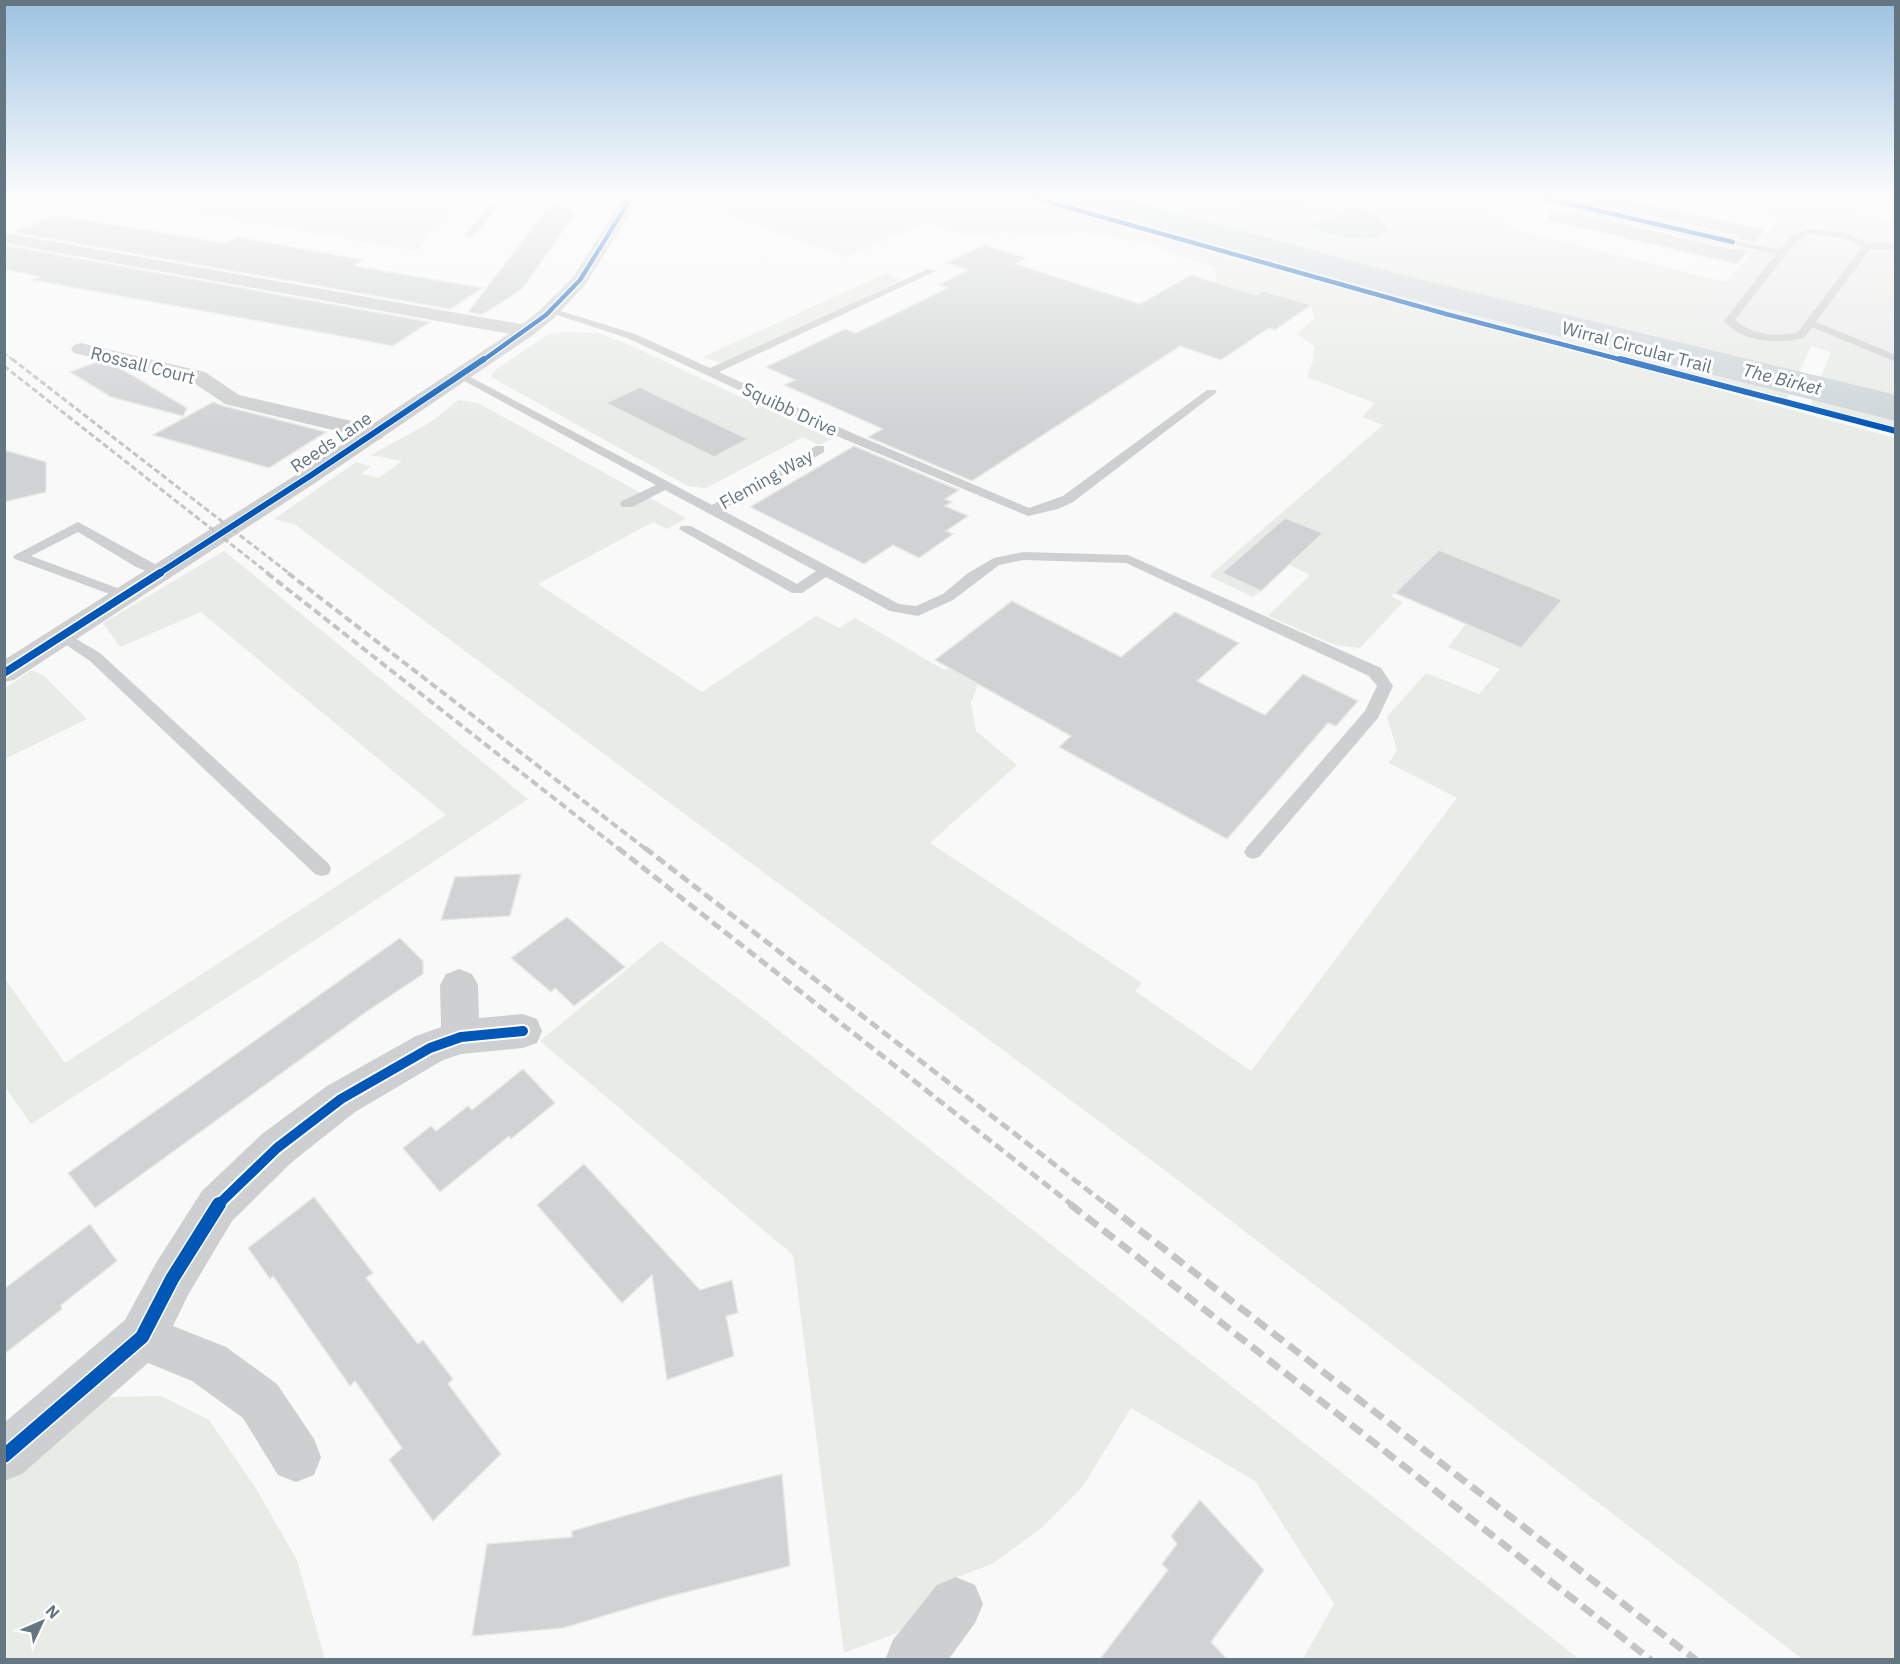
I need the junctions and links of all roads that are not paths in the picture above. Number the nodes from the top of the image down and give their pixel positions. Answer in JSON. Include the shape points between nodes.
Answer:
{"nodes":[{"id":1,"x":199,"y":273,"type":"edge"},
{"id":2,"x":585,"y":273,"type":"edge"},
{"id":3,"x":927,"y":273,"type":"edge"},
{"id":4,"x":1767,"y":273,"type":"edge"},
{"id":5,"x":1848,"y":273,"type":"edge"},
{"id":6,"x":550,"y":311,"type":"junction"},
{"id":7,"x":1810,"y":323,"type":"junction"},
{"id":8,"x":526,"y":331,"type":"junction"},
{"id":9,"x":81,"y":349,"type":"dead end"},
{"id":10,"x":1896,"y":359,"type":"edge"},
{"id":11,"x":711,"y":372,"type":"junction"},
{"id":12,"x":461,"y":375,"type":"junction"},
{"id":13,"x":1211,"y":393,"type":"dead end"},
{"id":14,"x":374,"y":433,"type":"junction"},
{"id":15,"x":820,"y":449,"type":"dead end"},
{"id":16,"x":665,"y":485,"type":"junction"},
{"id":17,"x":627,"y":504,"type":"dead end"},
{"id":18,"x":699,"y":521,"type":"junction"},
{"id":19,"x":826,"y":571,"type":"junction"},
{"id":20,"x":159,"y":572,"type":"junction"},
{"id":21,"x":123,"y":595,"type":"junction"},
{"id":22,"x":61,"y":635,"type":"junction"},
{"id":23,"x":4,"y":673,"type":"edge"},
{"id":24,"x":1253,"y":852,"type":"dead end"},
{"id":25,"x":322,"y":869,"type":"dead end"},
{"id":26,"x":459,"y":986,"type":"dead end"},
{"id":27,"x":523,"y":1031,"type":"dead end"},
{"id":28,"x":461,"y":1037,"type":"junction"},
{"id":29,"x":142,"y":1337,"type":"junction"},
{"id":30,"x":4,"y":1456,"type":"edge"},
{"id":31,"x":296,"y":1457,"type":"dead end"},
{"id":32,"x":956,"y":1604,"type":"dead end"},
{"id":33,"x":913,"y":1659,"type":"edge"}],
"edges":[{"from":1,"to":8,"type":"street"},
{"from":2,"to":6,"type":"street","name":"Reeds Lane"},
{"from":3,"to":11,"type":"lane"},
{"from":4,"to":7,"type":"lane","via":[[1729,321],[1749,334],[1787,339],[1800,336]]},
{"from":5,"to":7,"type":"lane"},
{"from":6,"to":8,"type":"street","name":"Reeds Lane"},
{"from":6,"to":11,"type":"lane","name":"Squibb Drive","via":[[632,336]]},
{"from":7,"to":10,"type":"lane"},
{"from":8,"to":12,"type":"street","name":"Reeds Lane"},
{"from":9,"to":14,"type":"street","name":"Rossall Court","via":[[198,376],[232,400]]},
{"from":11,"to":13,"type":"lane","name":"Squibb Drive","via":[[848,436],[1028,512],[1068,499]]},
{"from":12,"to":14,"type":"street","name":"Reeds Lane"},
{"from":12,"to":16,"type":"lane"},
{"from":14,"to":20,"type":"street","name":"Reeds Lane"},
{"from":15,"to":18,"type":"lane","name":"Fleming Way"},
{"from":16,"to":17,"type":"lane"},
{"from":16,"to":18,"type":"lane"},
{"from":18,"to":19,"type":"lane"},
{"from":18,"to":19,"type":"lane","via":[[797,590]]},
{"from":19,"to":24,"type":"lane","via":[[895,608],[918,611],[948,597],[994,562],[1023,556],[1128,559],[1375,672],[1385,686],[1372,714]]},
{"from":20,"to":21,"type":"street","name":"Reeds Lane"},
{"from":20,"to":21,"type":"lane","via":[[78,526],[20,556]]},
{"from":21,"to":22,"type":"street","name":"Reeds Lane"},
{"from":22,"to":23,"type":"street","name":"Reeds Lane"},
{"from":22,"to":25,"type":"lane","via":[[94,657]]},
{"from":26,"to":28,"type":"street"},
{"from":27,"to":28,"type":"street"},
{"from":28,"to":29,"type":"street","via":[[391,1069],[277,1148],[217,1206]]},
{"from":29,"to":30,"type":"street"},
{"from":29,"to":31,"type":"street","via":[[208,1364],[260,1401]]},
{"from":32,"to":33,"type":"street"}]}
